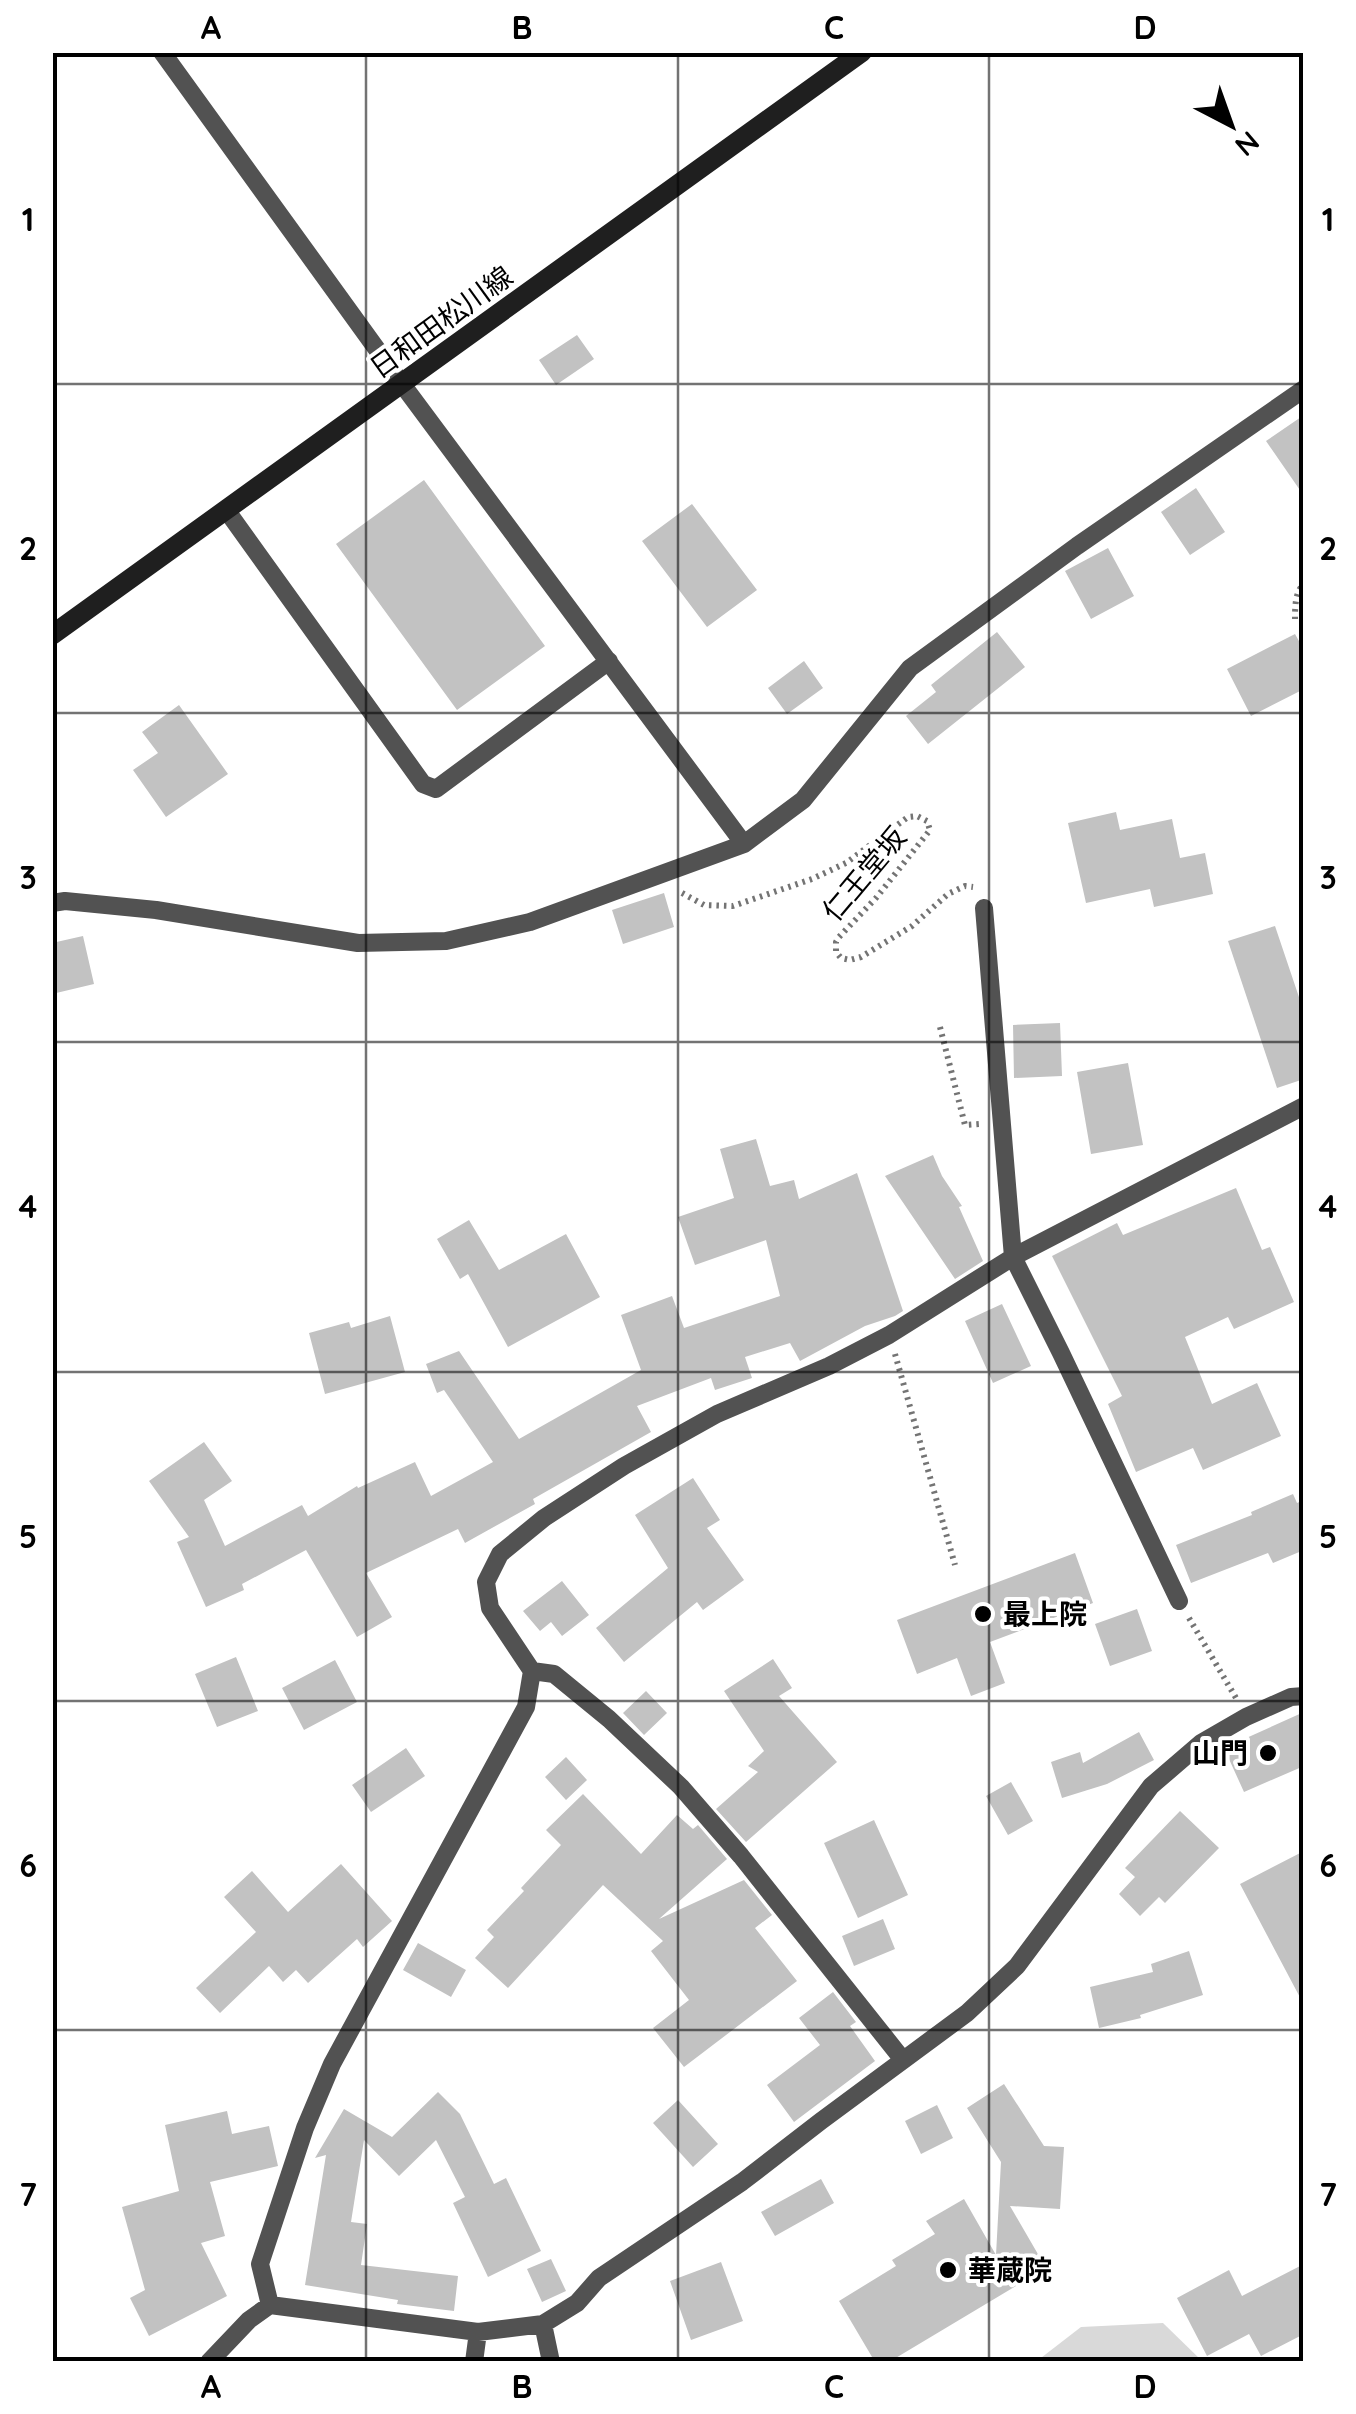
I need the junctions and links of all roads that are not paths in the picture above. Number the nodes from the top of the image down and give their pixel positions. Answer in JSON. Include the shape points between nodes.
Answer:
{"nodes":[{"id":1,"x":162,"y":52,"type":"edge"},
{"id":2,"x":862,"y":52,"type":"edge"},
{"id":3,"x":402,"y":384,"type":"junction"},
{"id":4,"x":1304,"y":388,"type":"edge"},
{"id":5,"x":228,"y":511,"type":"junction"},
{"id":6,"x":52,"y":635,"type":"edge"},
{"id":7,"x":609,"y":661,"type":"junction"},
{"id":8,"x":744,"y":844,"type":"junction"},
{"id":9,"x":52,"y":903,"type":"edge"},
{"id":10,"x":984,"y":908,"type":"road end"},
{"id":11,"x":1304,"y":1106,"type":"edge"},
{"id":12,"x":1012,"y":1257,"type":"junction"},
{"id":13,"x":1179,"y":1600,"type":"road end"},
{"id":14,"x":532,"y":1671,"type":"junction"},
{"id":15,"x":1304,"y":1696,"type":"edge"},
{"id":16,"x":904,"y":2060,"type":"junction"},
{"id":17,"x":270,"y":2305,"type":"junction"},
{"id":18,"x":543,"y":2324,"type":"junction"},
{"id":19,"x":478,"y":2332,"type":"junction"},
{"id":20,"x":208,"y":2362,"type":"edge"},
{"id":21,"x":474,"y":2362,"type":"edge"},
{"id":22,"x":551,"y":2362,"type":"edge"}],
"edges":[{"from":1,"to":3,"type":"lane"},
{"from":2,"to":3,"type":"main road","name":"日和田松川線"},
{"from":3,"to":5,"type":"main road","name":"日和田松川線"},
{"from":3,"to":7,"type":"lane"},
{"from":4,"to":8,"type":"lane","via":[[910,668],[803,800]]},
{"from":5,"to":6,"type":"main road","name":"日和田松川線"},
{"from":5,"to":7,"type":"lane","via":[[423,784],[436,789]]},
{"from":7,"to":8,"type":"lane"},
{"from":8,"to":9,"type":"lane","via":[[530,922],[446,941],[358,943],[156,910]]},
{"from":10,"to":12,"type":"lane"},
{"from":11,"to":12,"type":"lane"},
{"from":12,"to":13,"type":"lane"},
{"from":12,"to":14,"type":"lane","via":[[889,1335],[717,1414],[624,1466],[500,1554],[486,1582],[490,1608]]},
{"from":14,"to":16,"type":"lane","via":[[554,1674],[681,1787]]},
{"from":14,"to":17,"type":"lane","via":[[526,1706],[332,2064],[305,2128],[260,2264]]},
{"from":15,"to":16,"type":"lane","via":[[1201,1743],[1151,1786],[1017,1966]]},
{"from":16,"to":18,"type":"lane"},
{"from":17,"to":19,"type":"lane"},
{"from":17,"to":20,"type":"lane"},
{"from":18,"to":19,"type":"lane"},
{"from":18,"to":22,"type":"lane"},
{"from":19,"to":21,"type":"lane"}]}
